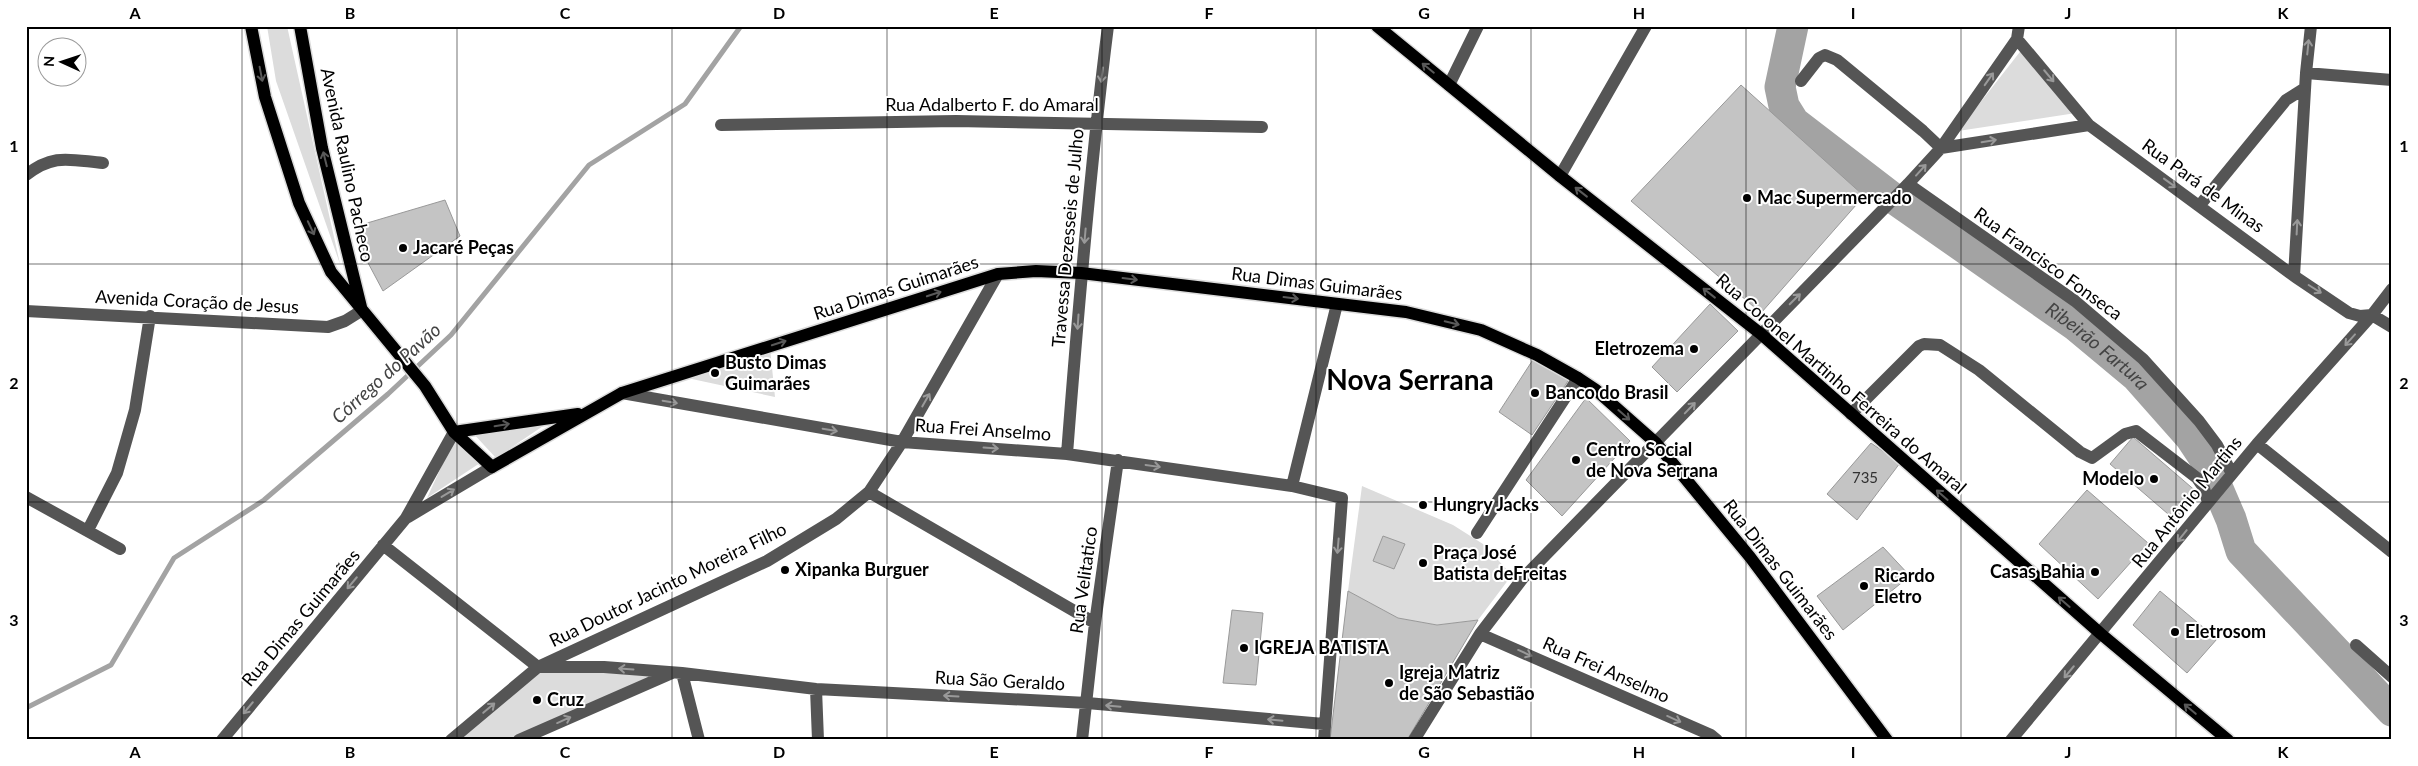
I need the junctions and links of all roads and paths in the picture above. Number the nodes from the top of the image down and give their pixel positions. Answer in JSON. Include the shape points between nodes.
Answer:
{"nodes":[{"id":1,"x":252,"y":26,"type":"edge"},
{"id":2,"x":300,"y":26,"type":"edge"},
{"id":3,"x":1108,"y":26,"type":"edge"},
{"id":4,"x":1377,"y":26,"type":"edge"},
{"id":5,"x":1478,"y":26,"type":"edge"},
{"id":6,"x":1646,"y":26,"type":"edge"},
{"id":7,"x":2311,"y":26,"type":"edge"},
{"id":8,"x":2018,"y":33,"type":"edge"},
{"id":9,"x":2306,"y":73,"type":"junction"},
{"id":10,"x":2392,"y":80,"type":"edge"},
{"id":11,"x":1801,"y":81,"type":"dead end"},
{"id":12,"x":1449,"y":85,"type":"junction"},
{"id":13,"x":2305,"y":88,"type":"junction"},
{"id":14,"x":1096,"y":122,"type":"junction"},
{"id":15,"x":721,"y":124,"type":"dead end"},
{"id":16,"x":2089,"y":125,"type":"junction"},
{"id":17,"x":1262,"y":127,"type":"dead end"},
{"id":18,"x":1941,"y":148,"type":"junction"},
{"id":19,"x":103,"y":163,"type":"dead end"},
{"id":20,"x":26,"y":175,"type":"edge"},
{"id":21,"x":1560,"y":176,"type":"junction"},
{"id":22,"x":1905,"y":188,"type":"junction"},
{"id":23,"x":2200,"y":205,"type":"junction"},
{"id":24,"x":1081,"y":273,"type":"junction"},
{"id":25,"x":998,"y":274,"type":"junction"},
{"id":26,"x":2294,"y":276,"type":"junction"},
{"id":27,"x":2392,"y":289,"type":"edge"},
{"id":28,"x":1338,"y":304,"type":"junction"},
{"id":29,"x":26,"y":311,"type":"edge"},
{"id":30,"x":361,"y":311,"type":"junction"},
{"id":31,"x":2372,"y":315,"type":"junction"},
{"id":32,"x":150,"y":316,"type":"junction"},
{"id":33,"x":2392,"y":327,"type":"edge"},
{"id":34,"x":1761,"y":334,"type":"junction"},
{"id":35,"x":1578,"y":378,"type":"junction"},
{"id":36,"x":622,"y":393,"type":"junction"},
{"id":37,"x":585,"y":412,"type":"junction"},
{"id":38,"x":1851,"y":414,"type":"junction"},
{"id":39,"x":454,"y":432,"type":"junction"},
{"id":40,"x":902,"y":442,"type":"junction"},
{"id":41,"x":1656,"y":443,"type":"junction"},
{"id":42,"x":2256,"y":444,"type":"junction"},
{"id":43,"x":1067,"y":454,"type":"junction"},
{"id":44,"x":1118,"y":460,"type":"junction"},
{"id":45,"x":492,"y":466,"type":"junction"},
{"id":46,"x":2232,"y":475,"type":"junction"},
{"id":47,"x":1292,"y":486,"type":"junction"},
{"id":48,"x":868,"y":492,"type":"junction"},
{"id":49,"x":26,"y":497,"type":"edge"},
{"id":50,"x":2210,"y":501,"type":"junction"},
{"id":51,"x":406,"y":518,"type":"junction"},
{"id":52,"x":88,"y":530,"type":"junction"},
{"id":53,"x":1477,"y":533,"type":"dead end"},
{"id":54,"x":383,"y":545,"type":"junction"},
{"id":55,"x":120,"y":548,"type":"dead end"},
{"id":56,"x":2392,"y":552,"type":"edge"},
{"id":57,"x":1095,"y":623,"type":"junction"},
{"id":58,"x":1480,"y":634,"type":"junction"},
{"id":59,"x":2101,"y":634,"type":"junction"},
{"id":60,"x":2356,"y":645,"type":"dead end"},
{"id":61,"x":538,"y":667,"type":"junction"},
{"id":62,"x":678,"y":673,"type":"junction"},
{"id":63,"x":2392,"y":677,"type":"edge"},
{"id":64,"x":816,"y":689,"type":"junction"},
{"id":65,"x":1087,"y":704,"type":"junction"},
{"id":66,"x":1324,"y":724,"type":"junction"},
{"id":67,"x":222,"y":740,"type":"edge"},
{"id":68,"x":451,"y":740,"type":"edge"},
{"id":69,"x":520,"y":740,"type":"edge"},
{"id":70,"x":699,"y":740,"type":"edge"},
{"id":71,"x":818,"y":740,"type":"edge"},
{"id":72,"x":1082,"y":740,"type":"edge"},
{"id":73,"x":1324,"y":740,"type":"edge"},
{"id":74,"x":1414,"y":740,"type":"edge"},
{"id":75,"x":1716,"y":740,"type":"edge"},
{"id":76,"x":1888,"y":740,"type":"edge"},
{"id":77,"x":2011,"y":740,"type":"edge"},
{"id":78,"x":2228,"y":740,"type":"edge"}],
"edges":[{"from":1,"to":30,"type":"main road","name":"Avenida Raulino Pacheco","one_way":true,"via":[[265,97],[299,203],[331,272]]},
{"from":30,"to":2,"type":"main road","name":"Avenida Raulino Pacheco","one_way":true,"via":[[322,148]]},
{"from":3,"to":14,"type":"street","name":"Travessa Dezesseis de Julho","one_way":true},
{"from":12,"to":4,"type":"main road","name":"Rua Coronel Martinho Ferreira do Amaral","one_way":true},
{"from":5,"to":12,"type":"street"},
{"from":6,"to":21,"type":"street"},
{"from":9,"to":7,"type":"street","one_way":true},
{"from":8,"to":16,"type":"street","name":"Rua Pará de Minas","one_way":true},
{"from":18,"to":8,"type":"street","one_way":true},
{"from":9,"to":10,"type":"street"},
{"from":9,"to":13,"type":"street"},
{"from":11,"to":18,"type":"street","via":[[1819,58],[1825,55],[1837,60]]},
{"from":12,"to":21,"type":"main road","name":"Rua Coronel Martinho Ferreira do Amaral"},
{"from":13,"to":23,"type":"street","via":[[2286,100]]},
{"from":26,"to":13,"type":"street","one_way":true},
{"from":14,"to":15,"type":"street","name":"Rua Adalberto F. do Amaral"},
{"from":14,"to":17,"type":"street","name":"Rua Adalberto F. do Amaral"},
{"from":14,"to":24,"type":"street","name":"Travessa Dezesseis de Julho","one_way":true},
{"from":18,"to":16,"type":"street","one_way":true},
{"from":16,"to":23,"type":"street","name":"Rua Pará de Minas","one_way":true},
{"from":22,"to":18,"type":"street","one_way":true},
{"from":19,"to":20,"type":"street","via":[[49,161]]},
{"from":34,"to":21,"type":"main road","name":"Rua Coronel Martinho Ferreira do Amaral","one_way":true},
{"from":34,"to":22,"type":"street","one_way":true},
{"from":22,"to":46,"type":"street","name":"Rua Francisco Fonseca","via":[[2075,301],[2143,359],[2218,445]]},
{"from":23,"to":26,"type":"street","name":"Rua Pará de Minas"},
{"from":24,"to":25,"type":"main road","name":"Rua Dimas Guimarães","via":[[1036,270]]},
{"from":24,"to":28,"type":"main road","name":"Rua Dimas Guimarães","one_way":true},
{"from":24,"to":43,"type":"street","name":"Travessa Dezesseis de Julho","one_way":true},
{"from":36,"to":25,"type":"main road","name":"Rua Dimas Guimarães","one_way":true},
{"from":40,"to":25,"type":"street","name":"Rua Doutor Jacinto Moreira Filho","one_way":true},
{"from":26,"to":31,"type":"street","name":"Rua Pará de Minas","one_way":true,"via":[[2349,313]]},
{"from":27,"to":31,"type":"street","name":"Rua Antônio Martins"},
{"from":28,"to":35,"type":"main road","name":"Rua Dimas Guimarães","one_way":true,"via":[[1406,312],[1481,330]]},
{"from":28,"to":47,"type":"street"},
{"from":29,"to":32,"type":"street","name":"Avenida Coração de Jesus"},
{"from":30,"to":32,"type":"street","name":"Avenida Coração de Jesus","via":[[328,327]]},
{"from":30,"to":39,"type":"main road","name":"Avenida Raulino Pacheco","via":[[425,386]]},
{"from":31,"to":33,"type":"street","name":"Rua Pará de Minas"},
{"from":31,"to":42,"type":"street","name":"Rua Antônio Martins","one_way":true},
{"from":32,"to":52,"type":"street","via":[[135,410],[117,474]]},
{"from":34,"to":38,"type":"main road","name":"Rua Coronel Martinho Ferreira do Amaral"},
{"from":41,"to":34,"type":"street","one_way":true},
{"from":35,"to":41,"type":"main road","name":"Rua Dimas Guimarães","one_way":true},
{"from":35,"to":53,"type":"street"},
{"from":36,"to":37,"type":"main road","name":"Rua Dimas Guimarães"},
{"from":36,"to":40,"type":"street","name":"Rua Frei Anselmo","one_way":true},
{"from":39,"to":37,"type":"main road","name":"Rua Dimas Guimarães","one_way":true},
{"from":37,"to":45,"type":"main road","name":"Rua Dimas Guimarães"},
{"from":38,"to":50,"type":"street","via":[[1919,346],[1940,345],[1979,370],[2080,452],[2092,458],[2124,434],[2136,431],[2197,478]]},
{"from":59,"to":38,"type":"main road","name":"Rua Coronel Martinho Ferreira do Amaral","one_way":true},
{"from":39,"to":45,"type":"main road","name":"Avenida Raulino Pacheco"},
{"from":39,"to":51,"type":"street","name":"Rua Dimas Guimarães"},
{"from":40,"to":43,"type":"street","name":"Rua Frei Anselmo","one_way":true},
{"from":40,"to":48,"type":"street","name":"Rua Doutor Jacinto Moreira Filho"},
{"from":41,"to":58,"type":"street","via":[[1523,578]]},
{"from":41,"to":76,"type":"main road","name":"Rua Dimas Guimarães","via":[[1750,557]]},
{"from":42,"to":46,"type":"street","name":"Rua Antônio Martins"},
{"from":42,"to":56,"type":"street"},
{"from":43,"to":44,"type":"street","name":"Rua Frei Anselmo"},
{"from":44,"to":47,"type":"street","name":"Rua Frei Anselmo","one_way":true},
{"from":44,"to":57,"type":"street","name":"Rua Velitatico"},
{"from":51,"to":45,"type":"street","name":"Rua Dimas Guimarães","one_way":true},
{"from":46,"to":50,"type":"street","name":"Rua Antônio Martins"},
{"from":47,"to":66,"type":"street","name":"Rua Frei Anselmo","one_way":true,"via":[[1342,498]]},
{"from":48,"to":57,"type":"street"},
{"from":48,"to":61,"type":"street","name":"Rua Doutor Jacinto Moreira Filho","via":[[836,519],[766,561]]},
{"from":49,"to":52,"type":"street"},
{"from":50,"to":59,"type":"street","name":"Rua Antônio Martins","one_way":true},
{"from":51,"to":54,"type":"street","name":"Rua Dimas Guimarães"},
{"from":52,"to":55,"type":"street"},
{"from":54,"to":61,"type":"street"},
{"from":54,"to":67,"type":"street","name":"Rua Dimas Guimarães","one_way":true},
{"from":57,"to":65,"type":"street","name":"Rua Velitatico"},
{"from":58,"to":74,"type":"street"},
{"from":58,"to":75,"type":"street","name":"Rua Frei Anselmo","one_way":true},
{"from":59,"to":77,"type":"street","name":"Rua Antônio Martins","one_way":true},
{"from":78,"to":59,"type":"main road","name":"Rua Coronel Martinho Ferreira do Amaral","one_way":true},
{"from":60,"to":63,"type":"street"},
{"from":62,"to":61,"type":"street","name":"Rua São Geraldo","one_way":true,"via":[[604,667]]},
{"from":68,"to":61,"type":"street","name":"Rua Doutor Jacinto Moreira Filho","one_way":true},
{"from":62,"to":64,"type":"street","name":"Rua São Geraldo"},
{"from":69,"to":62,"type":"street","one_way":true},
{"from":62,"to":70,"type":"street"},
{"from":65,"to":64,"type":"street","name":"Rua São Geraldo","one_way":true},
{"from":64,"to":71,"type":"street"},
{"from":66,"to":65,"type":"street","name":"Rua São Geraldo","one_way":true},
{"from":65,"to":72,"type":"street","name":"Rua Velitatico"},
{"from":66,"to":73,"type":"street"}]}
